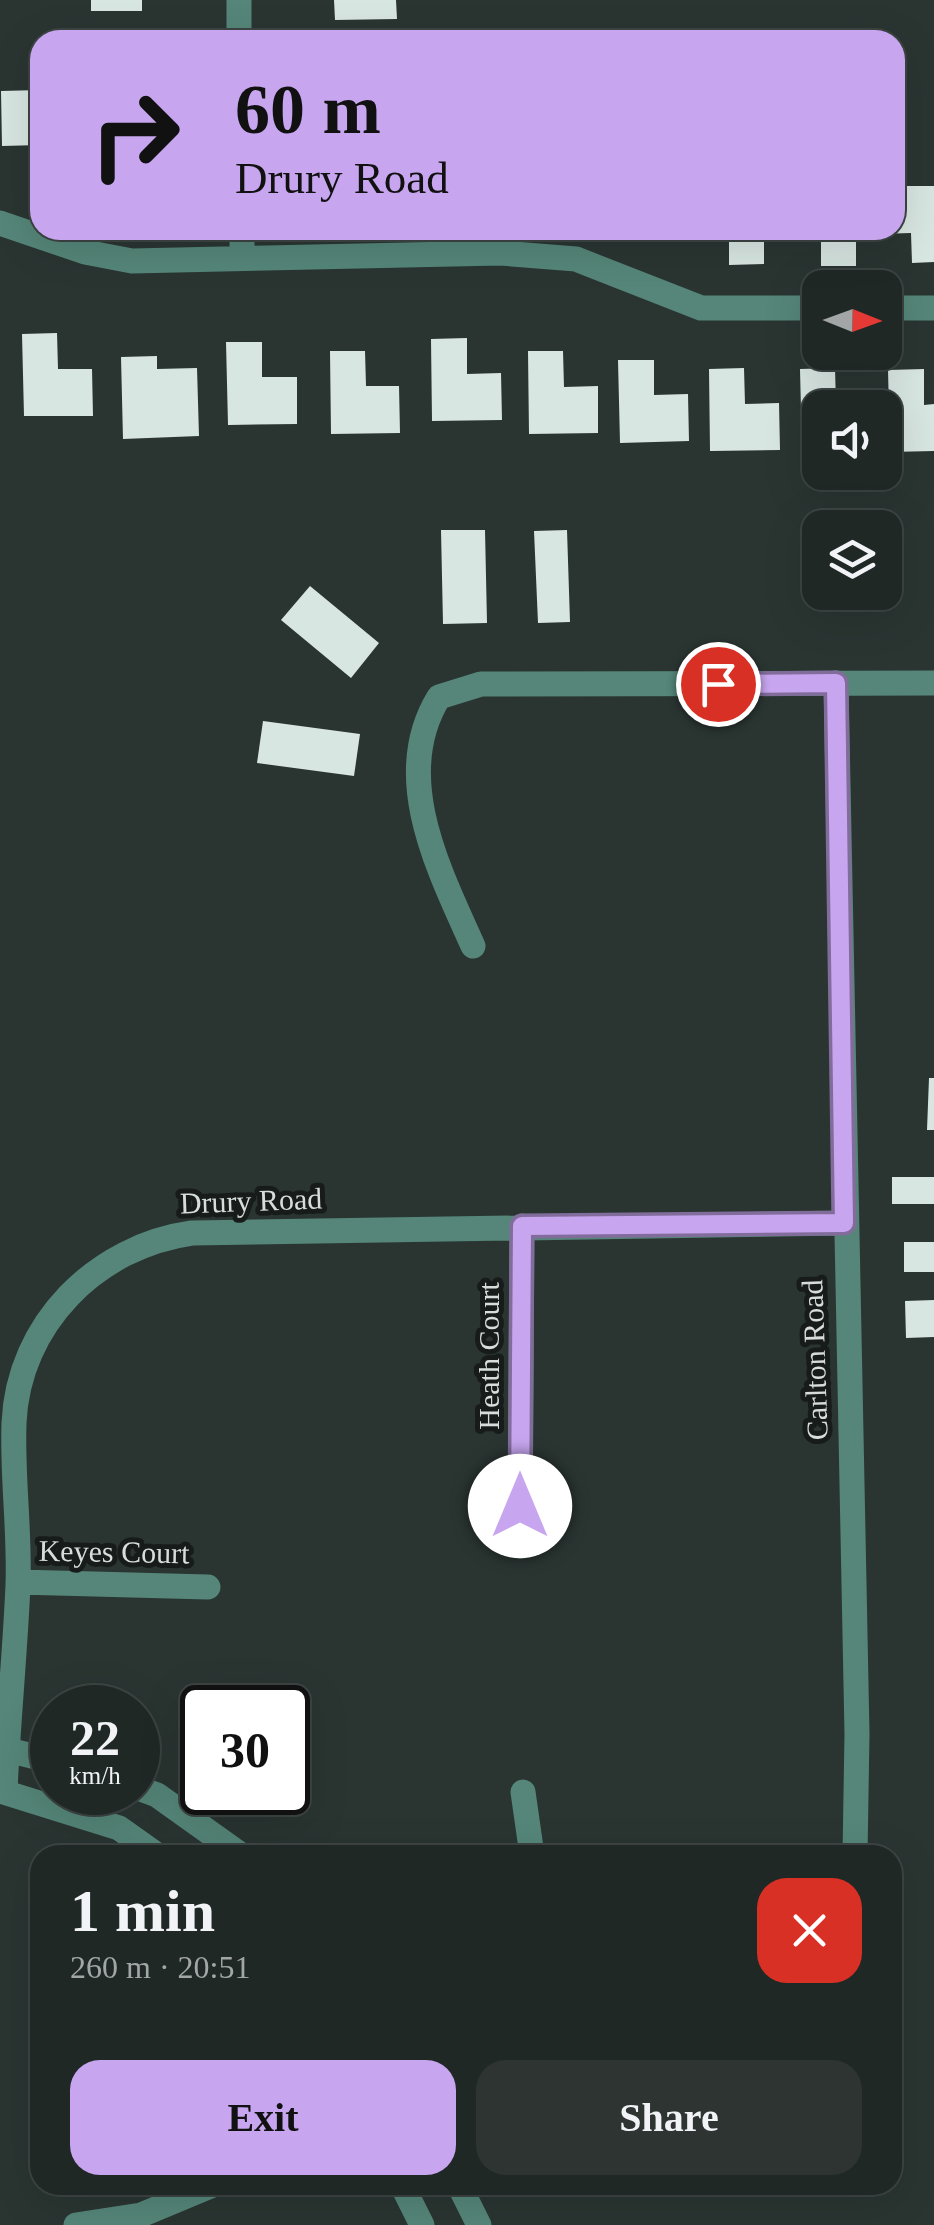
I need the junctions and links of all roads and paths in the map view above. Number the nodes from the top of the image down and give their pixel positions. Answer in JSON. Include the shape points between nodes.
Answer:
{"nodes":[{"id":1,"x":239,"y":0,"type":"edge"},
{"id":2,"x":239,"y":30,"type":"edge"},
{"id":3,"x":0,"y":223,"type":"edge"},
{"id":4,"x":30,"y":233,"type":"edge"},
{"id":5,"x":50,"y":240,"type":"edge"},
{"id":6,"x":242,"y":240,"type":"edge"},
{"id":7,"x":242,"y":257,"type":"junction"},
{"id":8,"x":802,"y":308,"type":"edge"},
{"id":9,"x":902,"y":308,"type":"edge"},
{"id":10,"x":934,"y":308,"type":"edge"},
{"id":11,"x":934,"y":682,"type":"edge"},
{"id":12,"x":836,"y":683,"type":"junction"},
{"id":13,"x":473,"y":946,"type":"dead end"},
{"id":14,"x":844,"y":1223,"type":"junction"},
{"id":15,"x":522,"y":1226,"type":"junction"},
{"id":16,"x":520,"y":1546,"type":"dead end"},
{"id":17,"x":18,"y":1582,"type":"junction"},
{"id":18,"x":208,"y":1587,"type":"dead end"},
{"id":19,"x":4,"y":1748,"type":"edge"},
{"id":20,"x":30,"y":1756,"type":"edge"},
{"id":21,"x":2,"y":1791,"type":"edge"},
{"id":22,"x":523,"y":1792,"type":"dead end"},
{"id":23,"x":160,"y":1798,"type":"edge"},
{"id":24,"x":143,"y":1845,"type":"edge"},
{"id":25,"x":226,"y":1845,"type":"edge"},
{"id":26,"x":531,"y":1845,"type":"edge"},
{"id":27,"x":855,"y":1845,"type":"edge"},
{"id":28,"x":407,"y":2195,"type":"edge"},
{"id":29,"x":464,"y":2195,"type":"edge"},
{"id":30,"x":182,"y":2204,"type":"edge"},
{"id":31,"x":76,"y":2225,"type":"edge"},
{"id":32,"x":422,"y":2225,"type":"edge"},
{"id":33,"x":479,"y":2225,"type":"edge"}],
"edges":[{"from":1,"to":2,"type":"street"},
{"from":3,"to":4,"type":"street"},
{"from":5,"to":7,"type":"street","via":[[132,261]]},
{"from":6,"to":7,"type":"street"},
{"from":7,"to":8,"type":"street","via":[[500,253],[576,259],[701,308]]},
{"from":9,"to":10,"type":"street"},
{"from":11,"to":12,"type":"street"},
{"from":12,"to":13,"type":"street","via":[[481,684],[439,697],[424,721],[420,794],[436,863]]},
{"from":12,"to":14,"type":"street","name":"Carlton Road"},
{"from":14,"to":15,"type":"street","name":"Drury Road"},
{"from":14,"to":27,"type":"street","name":"Carlton Road"},
{"from":15,"to":16,"type":"street","name":"Heath Court"},
{"from":15,"to":17,"type":"street","name":"Drury Road","via":[[192,1233],[114,1256],[75,1286],[27,1365],[14,1419]]},
{"from":17,"to":18,"type":"street","name":"Keyes Court"},
{"from":17,"to":19,"type":"street","name":"Drury Road"},
{"from":19,"to":20,"type":"street"},
{"from":19,"to":21,"type":"street","name":"Drury Road"},
{"from":21,"to":24,"type":"street","via":[[119,1828]]},
{"from":22,"to":26,"type":"street"},
{"from":23,"to":25,"type":"street"},
{"from":28,"to":32,"type":"street"},
{"from":29,"to":33,"type":"street"},
{"from":30,"to":31,"type":"street"}]}
